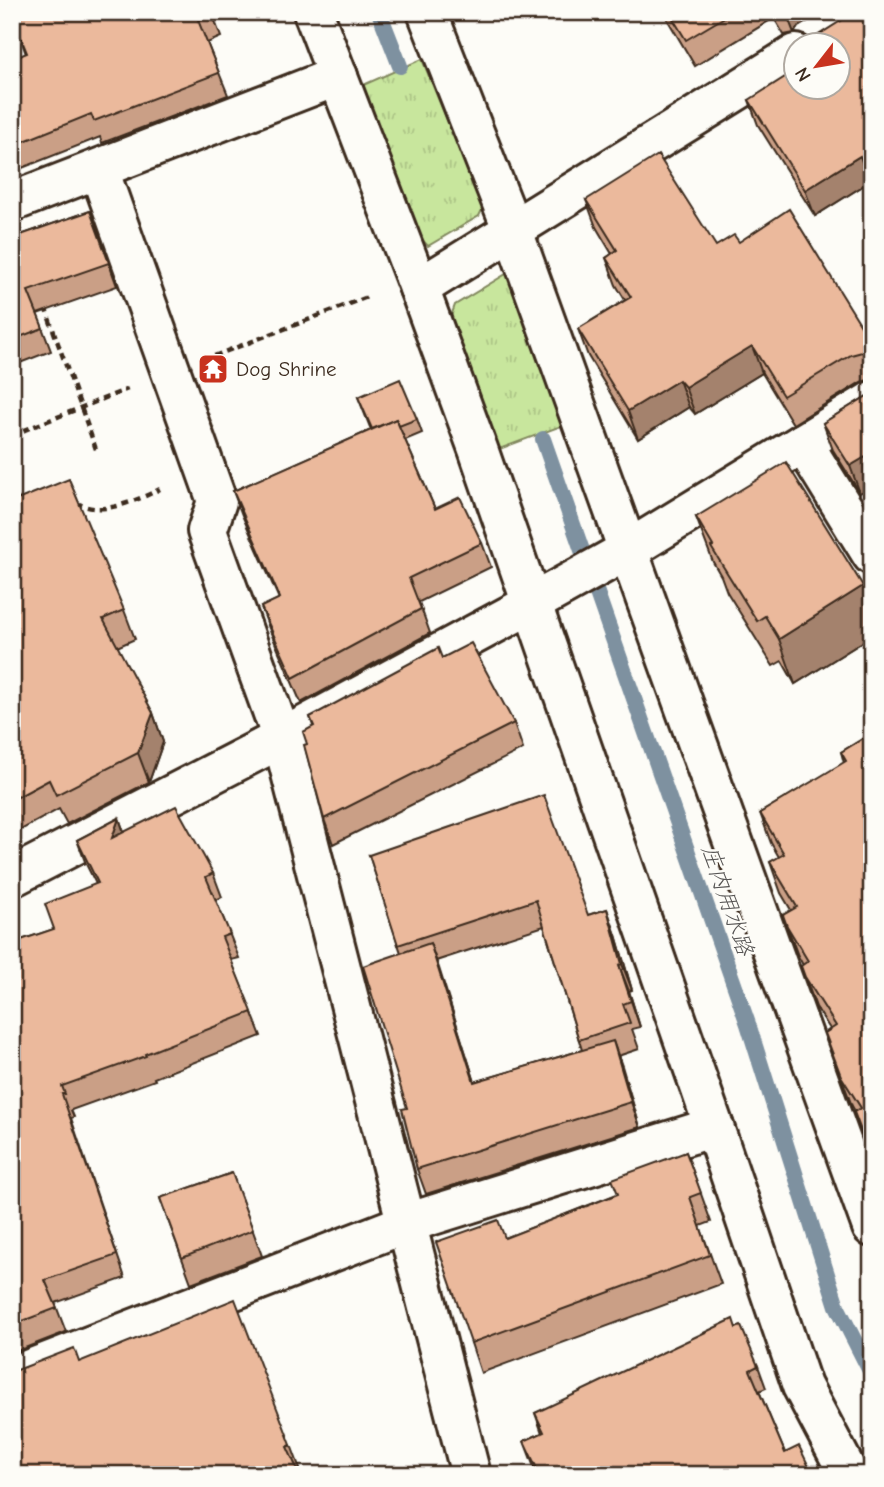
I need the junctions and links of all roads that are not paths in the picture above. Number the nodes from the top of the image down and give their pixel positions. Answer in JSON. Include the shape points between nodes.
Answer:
{"nodes":[{"id":1,"x":313,"y":12,"type":"edge"},
{"id":2,"x":427,"y":12,"type":"edge"},
{"id":3,"x":782,"y":63,"type":"edge"},
{"id":4,"x":338,"y":76,"type":"junction"},
{"id":5,"x":99,"y":170,"type":"junction"},
{"id":6,"x":14,"y":195,"type":"edge"},
{"id":7,"x":513,"y":231,"type":"junction"},
{"id":8,"x":419,"y":288,"type":"junction"},
{"id":9,"x":872,"y":401,"type":"edge"},
{"id":10,"x":803,"y":443,"type":"junction"},
{"id":11,"x":628,"y":550,"type":"junction"},
{"id":12,"x":872,"y":555,"type":"edge"},
{"id":13,"x":531,"y":604,"type":"junction"},
{"id":14,"x":282,"y":738,"type":"junction"},
{"id":15,"x":12,"y":877,"type":"edge"},
{"id":16,"x":714,"y":1126,"type":"junction"},
{"id":17,"x":407,"y":1223,"type":"junction"},
{"id":18,"x":872,"y":1227,"type":"edge"},
{"id":19,"x":12,"y":1376,"type":"edge"},
{"id":20,"x":471,"y":1475,"type":"edge"},
{"id":21,"x":849,"y":1475,"type":"edge"}],
"edges":[{"from":1,"to":4,"type":"street"},
{"from":2,"to":7,"type":"street"},
{"from":3,"to":7,"type":"street"},
{"from":4,"to":5,"type":"street"},
{"from":4,"to":8,"type":"street"},
{"from":5,"to":6,"type":"street"},
{"from":5,"to":14,"type":"street","via":[[218,501],[207,531]]},
{"from":7,"to":8,"type":"street"},
{"from":7,"to":11,"type":"street"},
{"from":8,"to":13,"type":"street"},
{"from":9,"to":10,"type":"street"},
{"from":10,"to":11,"type":"street"},
{"from":10,"to":12,"type":"street"},
{"from":11,"to":13,"type":"street"},
{"from":11,"to":18,"type":"street"},
{"from":13,"to":14,"type":"street"},
{"from":13,"to":16,"type":"street"},
{"from":14,"to":15,"type":"street"},
{"from":14,"to":17,"type":"street"},
{"from":16,"to":17,"type":"street"},
{"from":16,"to":21,"type":"street","via":[[802,1386]]},
{"from":17,"to":19,"type":"street"},
{"from":17,"to":20,"type":"street"}]}
